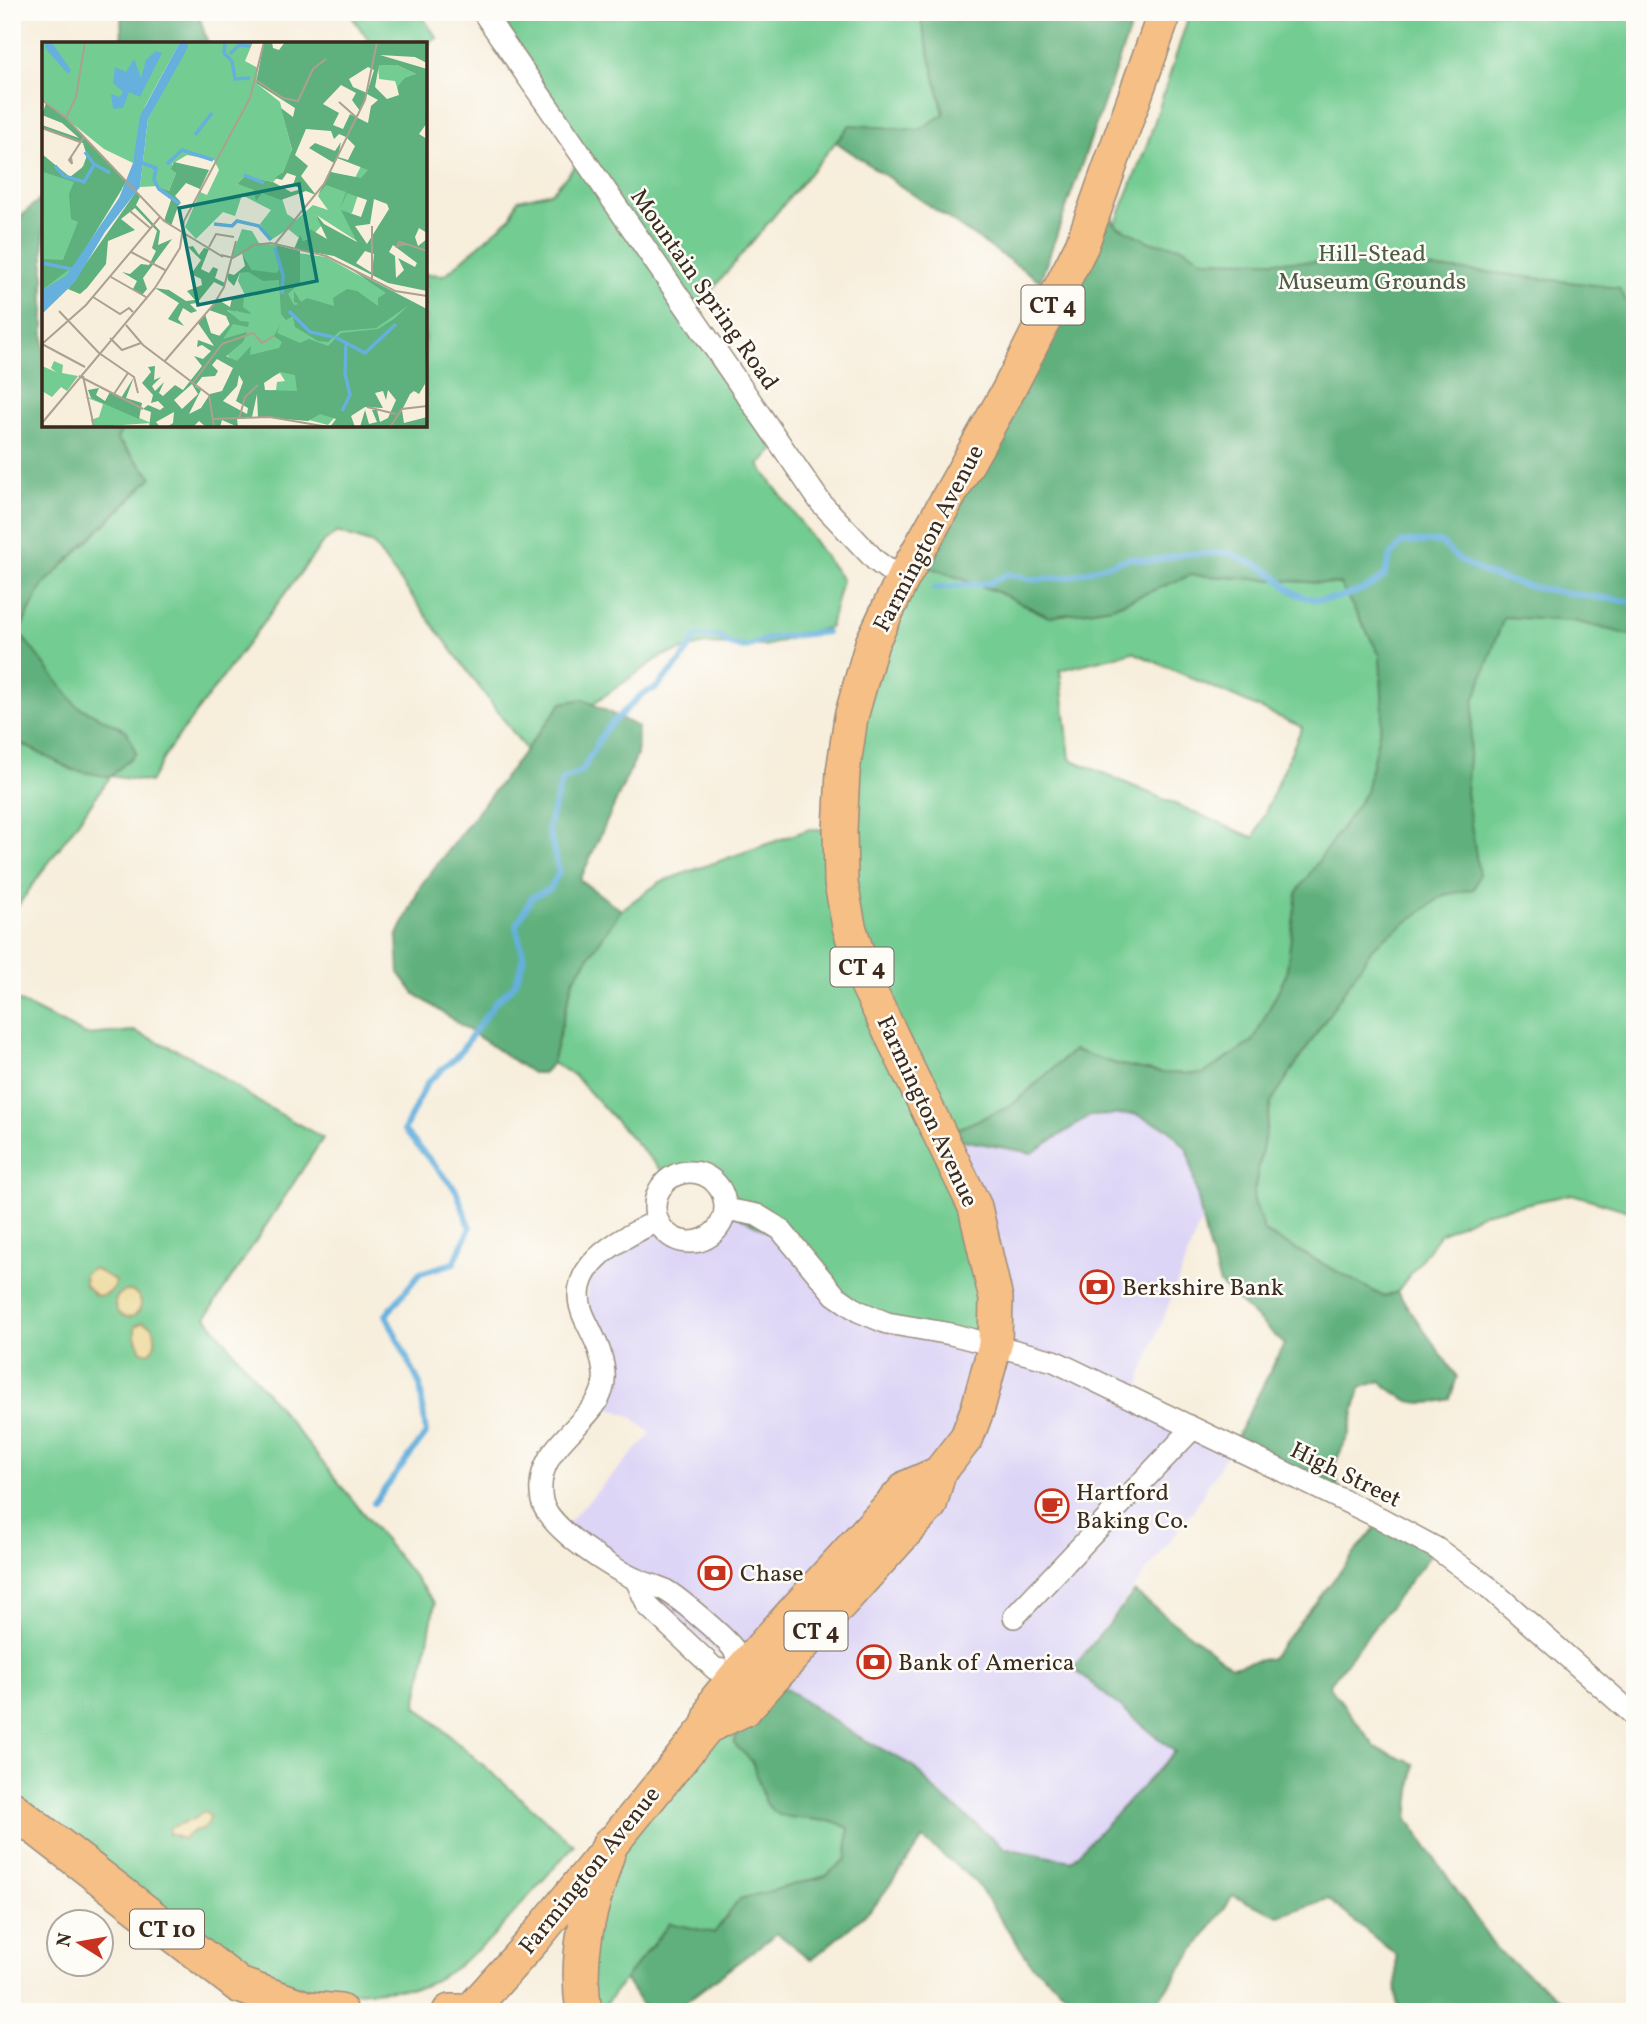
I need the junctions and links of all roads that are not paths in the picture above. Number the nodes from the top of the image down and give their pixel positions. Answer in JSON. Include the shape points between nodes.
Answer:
{"nodes":[{"id":1,"x":483,"y":12,"type":"edge"},
{"id":2,"x":1165,"y":12,"type":"edge"},
{"id":3,"x":902,"y":580,"type":"junction"},
{"id":4,"x":726,"y":1209,"type":"junction"},
{"id":5,"x":657,"y":1221,"type":"junction"},
{"id":6,"x":995,"y":1345,"type":"junction"},
{"id":7,"x":1192,"y":1429,"type":"junction"},
{"id":8,"x":939,"y":1473,"type":"junction"},
{"id":9,"x":1014,"y":1617,"type":"dead end"},
{"id":10,"x":739,"y":1672,"type":"junction"},
{"id":11,"x":1635,"y":1716,"type":"edge"},
{"id":12,"x":707,"y":1727,"type":"junction"},
{"id":13,"x":12,"y":1809,"type":"edge"},
{"id":14,"x":610,"y":1844,"type":"junction"},
{"id":15,"x":340,"y":2012,"type":"edge"},
{"id":16,"x":450,"y":2012,"type":"edge"},
{"id":17,"x":471,"y":2012,"type":"edge"},
{"id":18,"x":584,"y":2012,"type":"edge"}],
"edges":[{"from":1,"to":3,"type":"street","name":"Mountain Spring Road","via":[[821,503],[876,561]]},
{"from":2,"to":3,"type":"main road","name":"Farmington Avenue","number":"CT 4","via":[[1103,189],[1060,293]]},
{"from":3,"to":6,"type":"main road","name":"Farmington Avenue","number":"CT 4","via":[[872,643],[851,717],[843,772],[841,883],[867,985],[975,1207],[996,1299]]},
{"from":4,"to":5,"type":"street","via":[[717,1231],[696,1243],[673,1239]]},
{"from":4,"to":5,"type":"street","via":[[720,1187],[712,1179],[681,1173],[669,1179],[656,1198]]},
{"from":4,"to":6,"type":"street","name":"High Street","via":[[757,1215],[780,1229],[835,1294],[858,1311],[887,1323]]},
{"from":5,"to":10,"type":"street","via":[[616,1241],[590,1264],[580,1290],[581,1308],[597,1339],[605,1382],[597,1402],[547,1461],[543,1505],[555,1525],[636,1580],[666,1590],[734,1649]]},
{"from":6,"to":7,"type":"street","name":"High Street","via":[[1054,1361]]},
{"from":6,"to":8,"type":"main road","name":"Farmington Avenue","number":"CT 4","via":[[967,1437]]},
{"from":7,"to":9,"type":"street"},
{"from":7,"to":11,"type":"street","name":"High Street","via":[[1436,1548],[1487,1586]]},
{"from":8,"to":10,"type":"main road","name":"Farmington Avenue","number":"CT 4","via":[[907,1487]]},
{"from":8,"to":12,"type":"main road","name":"Farmington Avenue","number":"CT 4","via":[[930,1505],[745,1709]]},
{"from":10,"to":12,"type":"main road","name":"Farmington Avenue","number":"CT 4","via":[[716,1700]]},
{"from":12,"to":14,"type":"main road","name":"Farmington Avenue","number":"CT 4"},
{"from":13,"to":15,"type":"highway","number":"CT 10","via":[[239,1985],[307,2009]]},
{"from":14,"to":17,"type":"main road","name":"Farmington Avenue","number":"CT 4"},
{"from":14,"to":18,"type":"highway","via":[[582,1935],[579,1979]]},
{"from":16,"to":17,"type":"highway"}]}
